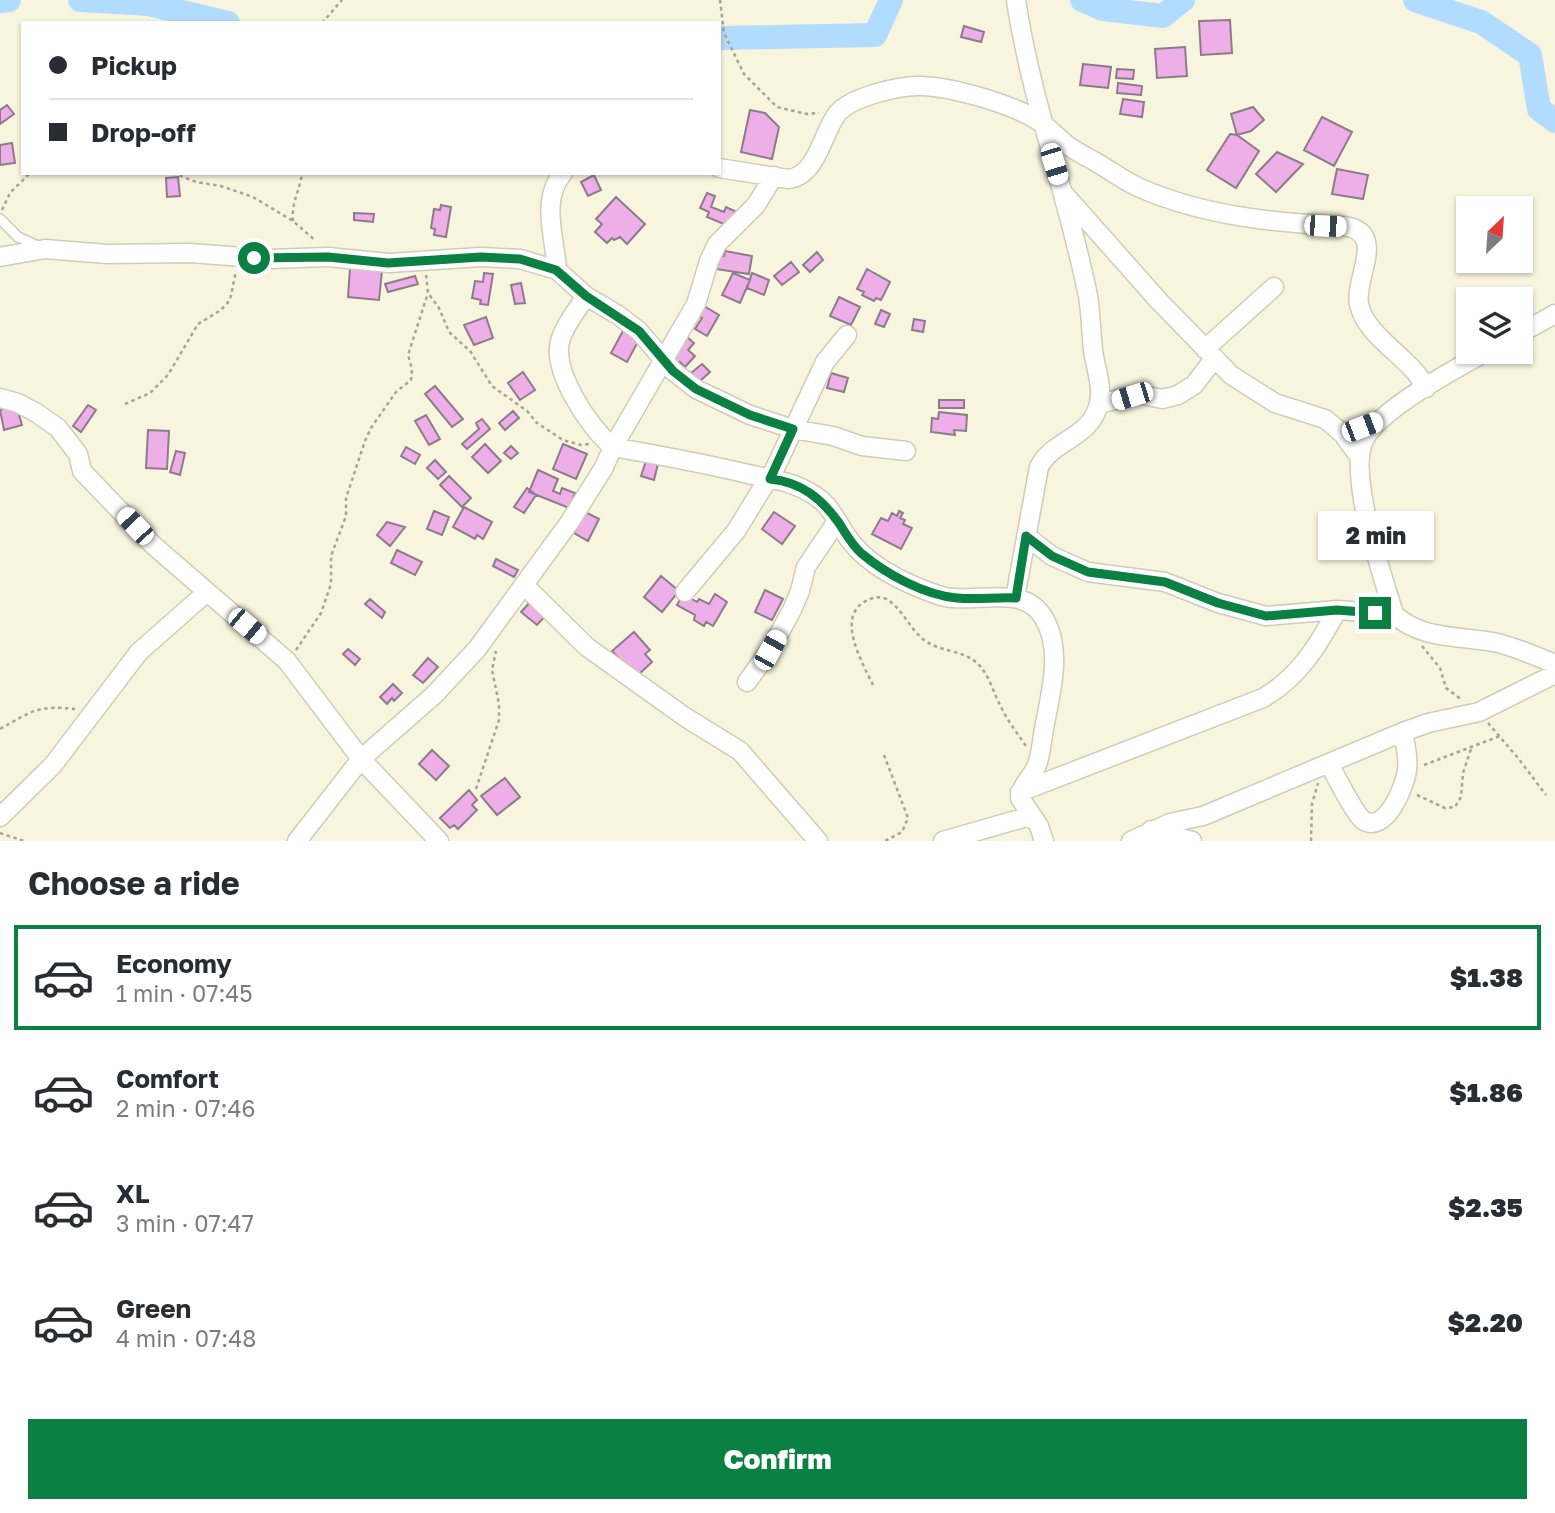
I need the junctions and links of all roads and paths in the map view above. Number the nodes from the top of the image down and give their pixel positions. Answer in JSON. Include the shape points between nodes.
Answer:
{"nodes":[{"id":1,"x":342,"y":0,"type":"edge"},
{"id":2,"x":720,"y":0,"type":"edge"},
{"id":3,"x":1016,"y":0,"type":"edge"},
{"id":4,"x":324,"y":21,"type":"edge"},
{"id":5,"x":838,"y":112,"type":"junction"},
{"id":6,"x":1041,"y":123,"type":"junction"},
{"id":7,"x":721,"y":168,"type":"edge"},
{"id":8,"x":28,"y":175,"type":"edge"},
{"id":9,"x":178,"y":175,"type":"edge"},
{"id":10,"x":302,"y":175,"type":"edge"},
{"id":11,"x":562,"y":175,"type":"edge"},
{"id":12,"x":774,"y":176,"type":"junction"},
{"id":13,"x":1062,"y":191,"type":"junction"},
{"id":14,"x":0,"y":213,"type":"edge"},
{"id":15,"x":0,"y":219,"type":"edge"},
{"id":16,"x":293,"y":221,"type":"junction"},
{"id":17,"x":45,"y":249,"type":"junction"},
{"id":18,"x":0,"y":257,"type":"edge"},
{"id":19,"x":237,"y":257,"type":"junction"},
{"id":20,"x":328,"y":257,"type":"junction"},
{"id":21,"x":424,"y":261,"type":"junction"},
{"id":22,"x":556,"y":270,"type":"junction"},
{"id":23,"x":1274,"y":287,"type":"dead end"},
{"id":24,"x":428,"y":293,"type":"junction"},
{"id":25,"x":586,"y":296,"type":"junction"},
{"id":26,"x":1555,"y":314,"type":"edge"},
{"id":27,"x":1533,"y":326,"type":"edge"},
{"id":28,"x":847,"y":335,"type":"dead end"},
{"id":29,"x":1209,"y":354,"type":"junction"},
{"id":30,"x":662,"y":358,"type":"junction"},
{"id":31,"x":1466,"y":364,"type":"edge"},
{"id":32,"x":1426,"y":388,"type":"junction"},
{"id":33,"x":0,"y":398,"type":"edge"},
{"id":34,"x":125,"y":404,"type":"dead end"},
{"id":35,"x":1099,"y":404,"type":"junction"},
{"id":36,"x":1378,"y":421,"type":"junction"},
{"id":37,"x":793,"y":429,"type":"junction"},
{"id":38,"x":1343,"y":434,"type":"junction"},
{"id":39,"x":609,"y":444,"type":"junction"},
{"id":40,"x":906,"y":451,"type":"dead end"},
{"id":41,"x":1360,"y":458,"type":"junction"},
{"id":42,"x":769,"y":479,"type":"junction"},
{"id":43,"x":837,"y":521,"type":"junction"},
{"id":44,"x":1026,"y":536,"type":"junction"},
{"id":45,"x":524,"y":585,"type":"junction"},
{"id":46,"x":207,"y":592,"type":"junction"},
{"id":47,"x":685,"y":592,"type":"dead end"},
{"id":48,"x":1016,"y":598,"type":"junction"},
{"id":49,"x":1337,"y":610,"type":"junction"},
{"id":50,"x":1394,"y":614,"type":"junction"},
{"id":51,"x":493,"y":627,"type":"junction"},
{"id":52,"x":1412,"y":628,"type":"junction"},
{"id":53,"x":287,"y":661,"type":"junction"},
{"id":54,"x":1555,"y":664,"type":"edge"},
{"id":55,"x":1555,"y":674,"type":"edge"},
{"id":56,"x":747,"y":682,"type":"dead end"},
{"id":57,"x":873,"y":685,"type":"dead end"},
{"id":58,"x":93,"y":711,"type":"junction"},
{"id":59,"x":1479,"y":712,"type":"junction"},
{"id":60,"x":0,"y":729,"type":"edge"},
{"id":61,"x":1403,"y":732,"type":"junction"},
{"id":62,"x":1500,"y":736,"type":"junction"},
{"id":63,"x":1472,"y":746,"type":"junction"},
{"id":64,"x":884,"y":755,"type":"dead end"},
{"id":65,"x":361,"y":759,"type":"junction"},
{"id":66,"x":1038,"y":763,"type":"junction"},
{"id":67,"x":1326,"y":765,"type":"junction"},
{"id":68,"x":1408,"y":770,"type":"junction"},
{"id":69,"x":1401,"y":788,"type":"junction"},
{"id":70,"x":476,"y":789,"type":"dead end"},
{"id":71,"x":1020,"y":792,"type":"junction"},
{"id":72,"x":1546,"y":796,"type":"dead end"},
{"id":73,"x":1030,"y":816,"type":"junction"},
{"id":74,"x":0,"y":817,"type":"edge"},
{"id":75,"x":1151,"y":830,"type":"junction"},
{"id":76,"x":0,"y":833,"type":"edge"},
{"id":77,"x":24,"y":841,"type":"edge"},
{"id":78,"x":297,"y":841,"type":"edge"},
{"id":79,"x":439,"y":841,"type":"edge"},
{"id":80,"x":818,"y":841,"type":"edge"},
{"id":81,"x":884,"y":841,"type":"edge"},
{"id":82,"x":943,"y":841,"type":"edge"},
{"id":83,"x":1044,"y":841,"type":"edge"},
{"id":84,"x":1131,"y":841,"type":"edge"},
{"id":85,"x":1192,"y":841,"type":"edge"},
{"id":86,"x":1311,"y":841,"type":"edge"}],
"edges":[{"from":1,"to":4,"type":"path"},
{"from":2,"to":5,"type":"path","via":[[724,33],[744,74],[777,107],[807,114]]},
{"from":3,"to":6,"type":"street"},
{"from":5,"to":6,"type":"street","via":[[872,93],[920,86],[1001,104]]},
{"from":5,"to":12,"type":"street","via":[[804,173],[788,179]]},
{"from":6,"to":13,"type":"street"},
{"from":6,"to":32,"type":"street","via":[[1069,146],[1138,188],[1161,196],[1254,219],[1356,229],[1367,247],[1360,307],[1371,328],[1415,369]]},
{"from":7,"to":12,"type":"street"},
{"from":8,"to":14,"type":"path","via":[[10,193]]},
{"from":9,"to":16,"type":"path","via":[[253,197]]},
{"from":10,"to":16,"type":"path","via":[[293,201]]},
{"from":11,"to":22,"type":"street","via":[[553,190],[550,217]]},
{"from":12,"to":30,"type":"street","via":[[756,205],[717,244],[696,304]]},
{"from":13,"to":29,"type":"street"},
{"from":13,"to":35,"type":"street","via":[[1088,298]]},
{"from":15,"to":17,"type":"lane","via":[[18,237]]},
{"from":16,"to":20,"type":"path","via":[[312,235]]},
{"from":17,"to":18,"type":"street"},
{"from":17,"to":19,"type":"street"},
{"from":19,"to":20,"type":"street"},
{"from":19,"to":34,"type":"path","via":[[230,300],[198,324],[168,375],[149,393]]},
{"from":20,"to":21,"type":"street"},
{"from":21,"to":22,"type":"street","via":[[520,259]]},
{"from":21,"to":24,"type":"path"},
{"from":22,"to":25,"type":"street"},
{"from":23,"to":29,"type":"street"},
{"from":24,"to":39,"type":"path","via":[[449,332],[470,351],[492,386],[563,440]]},
{"from":24,"to":53,"type":"path","via":[[408,355],[411,380],[396,391],[365,441],[331,556],[331,584],[321,613]]},
{"from":25,"to":30,"type":"street","via":[[639,331]]},
{"from":25,"to":39,"type":"street","via":[[558,351],[580,408]]},
{"from":26,"to":27,"type":"street"},
{"from":28,"to":37,"type":"street","via":[[825,362]]},
{"from":29,"to":35,"type":"street","via":[[1194,385],[1178,395],[1162,399],[1139,394]]},
{"from":29,"to":38,"type":"street","via":[[1265,398],[1325,419]]},
{"from":30,"to":37,"type":"street","via":[[696,389]]},
{"from":30,"to":39,"type":"street"},
{"from":31,"to":32,"type":"street"},
{"from":32,"to":36,"type":"street"},
{"from":33,"to":46,"type":"street","via":[[18,403],[58,428],[78,454],[82,471],[153,545]]},
{"from":35,"to":44,"type":"street","via":[[1091,423],[1043,460]]},
{"from":36,"to":38,"type":"street"},
{"from":36,"to":41,"type":"street","via":[[1365,438]]},
{"from":37,"to":40,"type":"street","via":[[862,446]]},
{"from":37,"to":42,"type":"street"},
{"from":38,"to":41,"type":"street"},
{"from":39,"to":42,"type":"street"},
{"from":39,"to":45,"type":"street","via":[[603,469]]},
{"from":41,"to":50,"type":"street","via":[[1367,517]]},
{"from":42,"to":43,"type":"street","via":[[801,487],[821,500]]},
{"from":42,"to":47,"type":"street","via":[[736,531]]},
{"from":43,"to":48,"type":"street","via":[[860,552],[922,590],[959,599]]},
{"from":43,"to":56,"type":"street","via":[[806,568],[787,620]]},
{"from":44,"to":48,"type":"street"},
{"from":44,"to":49,"type":"street","via":[[1052,556],[1088,572],[1165,582],[1253,612],[1281,616]]},
{"from":45,"to":51,"type":"street"},
{"from":45,"to":80,"type":"street","via":[[587,648],[749,759]]},
{"from":46,"to":53,"type":"street"},
{"from":46,"to":58,"type":"street","via":[[139,652]]},
{"from":48,"to":66,"type":"street","via":[[1038,610],[1054,643],[1053,678]]},
{"from":49,"to":50,"type":"street"},
{"from":49,"to":71,"type":"street","via":[[1310,657],[1263,698]]},
{"from":50,"to":52,"type":"street"},
{"from":51,"to":65,"type":"street","via":[[434,695]]},
{"from":51,"to":70,"type":"path","via":[[496,658],[492,670],[499,720]]},
{"from":52,"to":54,"type":"street","via":[[1493,643]]},
{"from":52,"to":59,"type":"path","via":[[1440,668],[1446,688]]},
{"from":53,"to":65,"type":"street"},
{"from":55,"to":59,"type":"street"},
{"from":57,"to":66,"type":"path","via":[[858,651],[852,618],[864,602],[883,597],[926,641],[978,664]]},
{"from":58,"to":60,"type":"path","via":[[52,706],[32,710]]},
{"from":58,"to":74,"type":"street","via":[[53,765]]},
{"from":59,"to":61,"type":"street"},
{"from":59,"to":62,"type":"path"},
{"from":61,"to":67,"type":"street"},
{"from":61,"to":68,"type":"street"},
{"from":62,"to":63,"type":"path"},
{"from":62,"to":72,"type":"path"},
{"from":63,"to":68,"type":"path"},
{"from":63,"to":69,"type":"path","via":[[1455,807],[1445,808]]},
{"from":64,"to":81,"type":"path","via":[[908,818],[902,832]]},
{"from":65,"to":78,"type":"street"},
{"from":65,"to":79,"type":"street"},
{"from":66,"to":71,"type":"street"},
{"from":67,"to":69,"type":"street","via":[[1356,812],[1371,824],[1386,817]]},
{"from":67,"to":75,"type":"street","via":[[1203,816]]},
{"from":67,"to":86,"type":"path","via":[[1312,804]]},
{"from":68,"to":69,"type":"street"},
{"from":71,"to":73,"type":"street"},
{"from":73,"to":82,"type":"street"},
{"from":73,"to":83,"type":"street"},
{"from":75,"to":84,"type":"street"},
{"from":75,"to":85,"type":"street"},
{"from":76,"to":77,"type":"path"}]}
